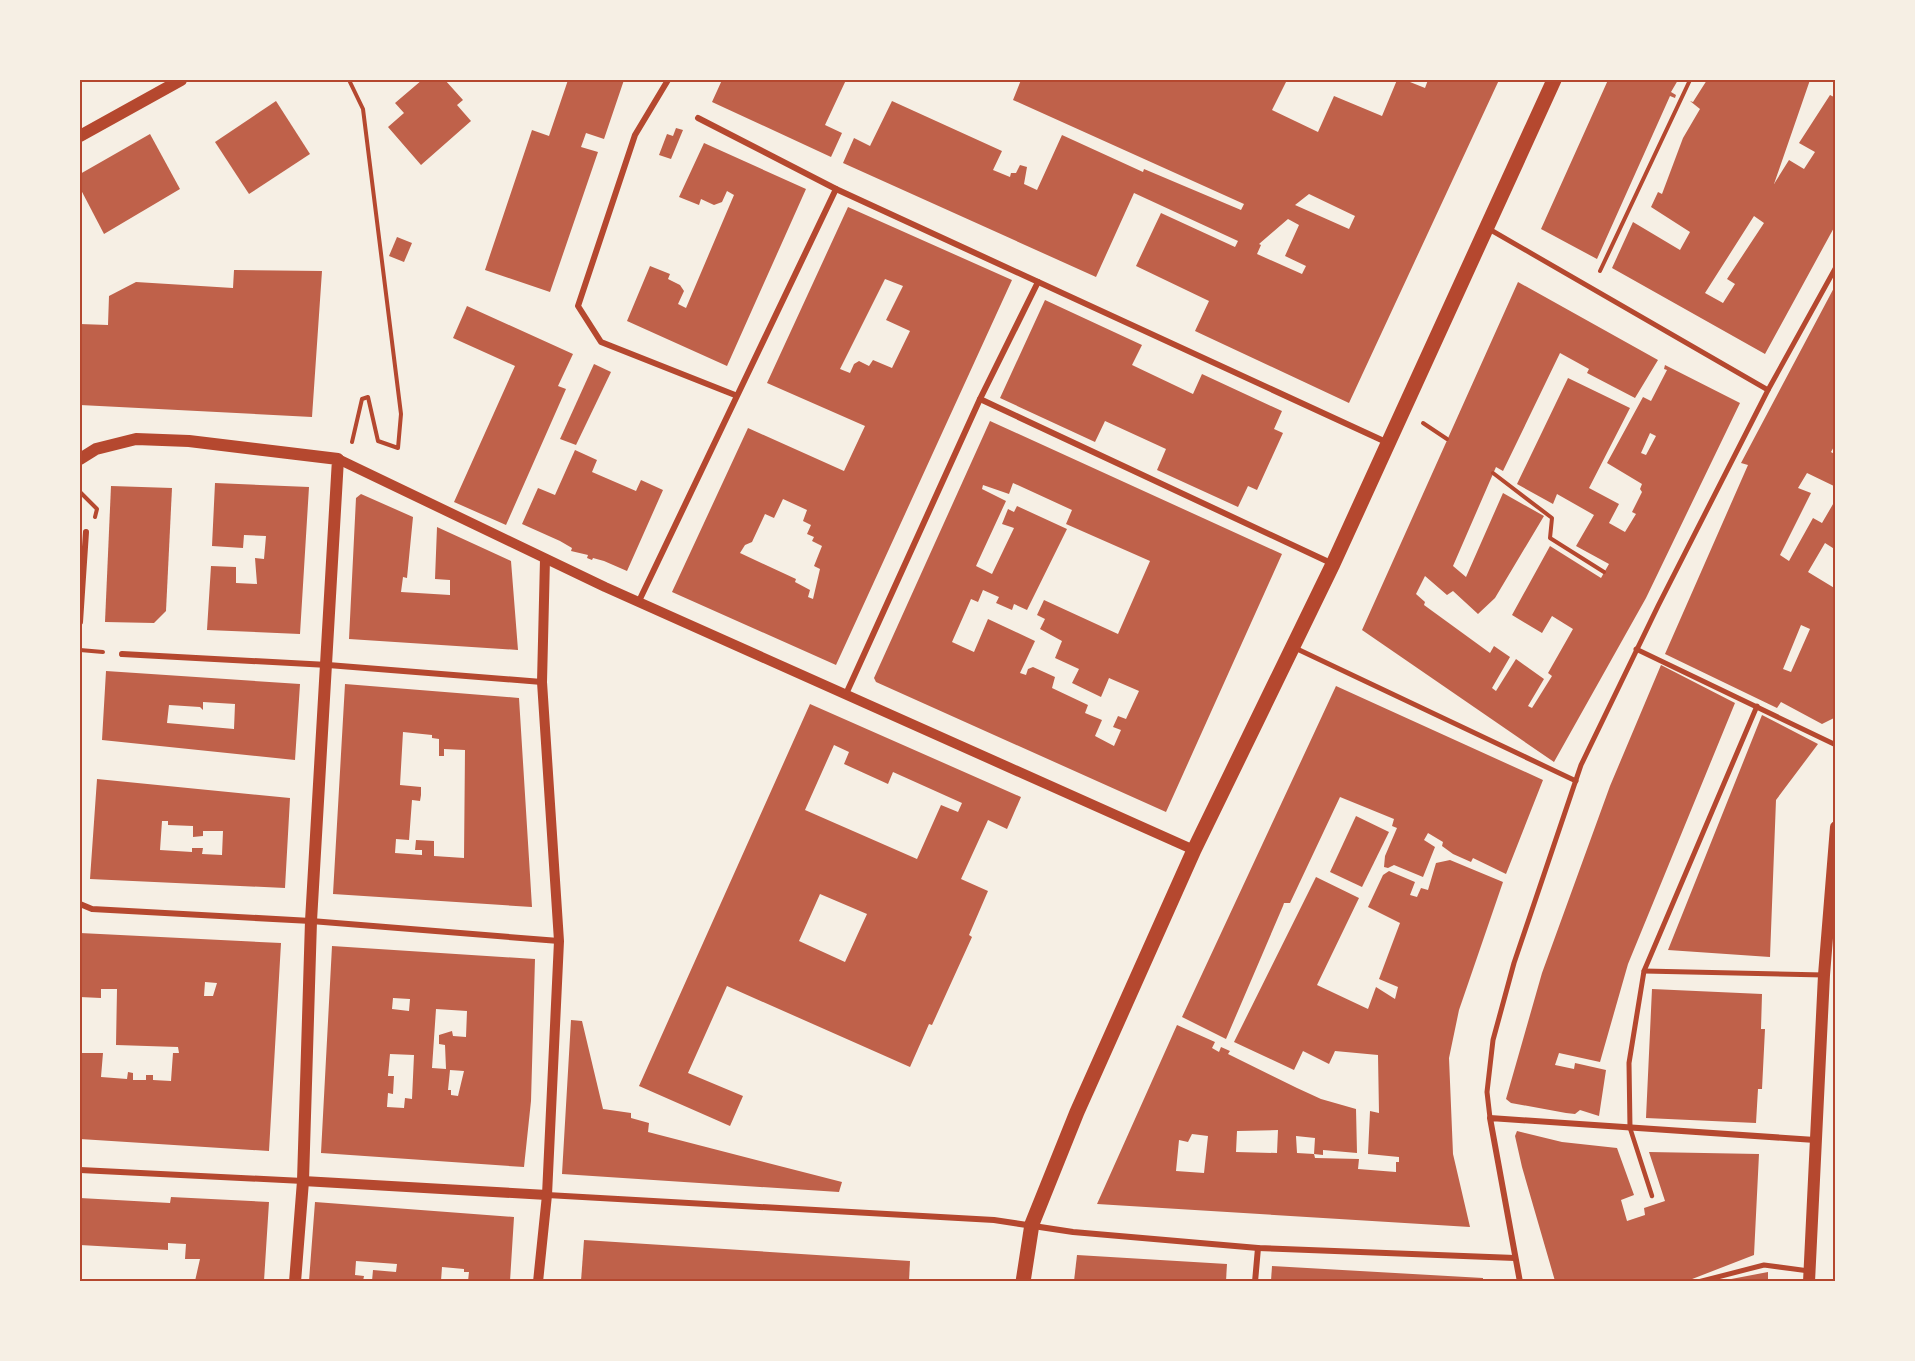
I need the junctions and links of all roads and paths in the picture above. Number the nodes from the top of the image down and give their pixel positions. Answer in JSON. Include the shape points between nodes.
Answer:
{"nodes":[{"id":1,"x":181,"y":80,"type":"edge"},
{"id":2,"x":349,"y":80,"type":"edge"},
{"id":3,"x":668,"y":80,"type":"edge"},
{"id":4,"x":1554,"y":80,"type":"edge"},
{"id":5,"x":1690,"y":80,"type":"edge"},
{"id":6,"x":698,"y":118,"type":"dead end"},
{"id":7,"x":80,"y":136,"type":"edge"},
{"id":8,"x":836,"y":189,"type":"junction"},
{"id":9,"x":1486,"y":228,"type":"junction"},
{"id":10,"x":1836,"y":267,"type":"edge"},
{"id":11,"x":1038,"y":282,"type":"junction"},
{"id":12,"x":1592,"y":288,"type":"junction"},
{"id":13,"x":1768,"y":390,"type":"junction"},
{"id":14,"x":735,"y":395,"type":"junction"},
{"id":15,"x":980,"y":399,"type":"junction"},
{"id":16,"x":1388,"y":443,"type":"junction"},
{"id":17,"x":80,"y":459,"type":"edge"},
{"id":18,"x":338,"y":459,"type":"junction"},
{"id":19,"x":1493,"y":473,"type":"dead end"},
{"id":20,"x":86,"y":532,"type":"dead end"},
{"id":21,"x":545,"y":559,"type":"junction"},
{"id":22,"x":1334,"y":564,"type":"junction"},
{"id":23,"x":1605,"y":572,"type":"dead end"},
{"id":24,"x":639,"y":601,"type":"junction"},
{"id":25,"x":80,"y":622,"type":"edge"},
{"id":26,"x":1292,"y":647,"type":"junction"},
{"id":27,"x":1636,"y":649,"type":"junction"},
{"id":28,"x":122,"y":654,"type":"dead end"},
{"id":29,"x":328,"y":665,"type":"junction"},
{"id":30,"x":542,"y":682,"type":"junction"},
{"id":31,"x":846,"y":694,"type":"junction"},
{"id":32,"x":1757,"y":706,"type":"junction"},
{"id":33,"x":1836,"y":745,"type":"edge"},
{"id":34,"x":1576,"y":781,"type":"junction"},
{"id":35,"x":1836,"y":827,"type":"edge"},
{"id":36,"x":1194,"y":850,"type":"junction"},
{"id":37,"x":80,"y":904,"type":"edge"},
{"id":38,"x":311,"y":921,"type":"junction"},
{"id":39,"x":559,"y":941,"type":"junction"},
{"id":40,"x":1644,"y":971,"type":"junction"},
{"id":41,"x":1824,"y":975,"type":"junction"},
{"id":42,"x":1490,"y":1118,"type":"junction"},
{"id":43,"x":1630,"y":1128,"type":"junction"},
{"id":44,"x":1816,"y":1140,"type":"junction"},
{"id":45,"x":80,"y":1170,"type":"edge"},
{"id":46,"x":303,"y":1181,"type":"junction"},
{"id":47,"x":547,"y":1195,"type":"junction"},
{"id":48,"x":1652,"y":1196,"type":"dead end"},
{"id":49,"x":1032,"y":1224,"type":"junction"},
{"id":50,"x":1258,"y":1248,"type":"junction"},
{"id":51,"x":1515,"y":1258,"type":"junction"},
{"id":52,"x":1809,"y":1276,"type":"edge"},
{"id":53,"x":295,"y":1281,"type":"edge"},
{"id":54,"x":538,"y":1281,"type":"edge"},
{"id":55,"x":1023,"y":1281,"type":"edge"},
{"id":56,"x":1255,"y":1281,"type":"edge"},
{"id":57,"x":1521,"y":1281,"type":"edge"},
{"id":58,"x":1698,"y":1281,"type":"edge"}],
"edges":[{"from":1,"to":7,"type":"main road"},
{"from":2,"to":18,"type":"path","via":[[363,109],[401,414],[398,448],[378,441],[368,397],[362,399],[354,440]]},
{"from":3,"to":14,"type":"street","via":[[635,135],[578,306],[601,342]]},
{"from":4,"to":9,"type":"main road"},
{"from":5,"to":12,"type":"path"},
{"from":6,"to":8,"type":"street"},
{"from":8,"to":11,"type":"street"},
{"from":8,"to":14,"type":"street"},
{"from":9,"to":12,"type":"street"},
{"from":9,"to":16,"type":"main road"},
{"from":10,"to":13,"type":"street"},
{"from":11,"to":15,"type":"street"},
{"from":11,"to":16,"type":"street"},
{"from":12,"to":13,"type":"street"},
{"from":13,"to":27,"type":"street"},
{"from":14,"to":24,"type":"street"},
{"from":15,"to":22,"type":"street"},
{"from":15,"to":31,"type":"street"},
{"from":16,"to":22,"type":"main road"},
{"from":17,"to":18,"type":"main road","via":[[96,449],[136,439],[189,441]]},
{"from":18,"to":21,"type":"street"},
{"from":18,"to":29,"type":"main road"},
{"from":19,"to":23,"type":"path","via":[[1552,518],[1550,538]]},
{"from":20,"to":25,"type":"street"},
{"from":21,"to":24,"type":"street"},
{"from":21,"to":30,"type":"street"},
{"from":22,"to":26,"type":"main road"},
{"from":24,"to":31,"type":"street"},
{"from":26,"to":34,"type":"street"},
{"from":26,"to":36,"type":"main road"},
{"from":27,"to":32,"type":"street"},
{"from":27,"to":34,"type":"street"},
{"from":28,"to":29,"type":"street"},
{"from":29,"to":30,"type":"street"},
{"from":29,"to":38,"type":"main road"},
{"from":30,"to":39,"type":"street"},
{"from":31,"to":36,"type":"street"},
{"from":32,"to":33,"type":"street"},
{"from":32,"to":40,"type":"street"},
{"from":34,"to":42,"type":"street","via":[[1514,963],[1493,1040],[1487,1092]]},
{"from":35,"to":41,"type":"main road"},
{"from":36,"to":49,"type":"main road","via":[[1077,1112]]},
{"from":37,"to":38,"type":"street","via":[[92,909]]},
{"from":38,"to":39,"type":"street"},
{"from":38,"to":46,"type":"main road"},
{"from":39,"to":47,"type":"street"},
{"from":40,"to":41,"type":"street"},
{"from":40,"to":43,"type":"street","via":[[1629,1063]]},
{"from":41,"to":44,"type":"main road"},
{"from":42,"to":43,"type":"street"},
{"from":42,"to":51,"type":"street"},
{"from":43,"to":44,"type":"street"},
{"from":43,"to":48,"type":"lane"},
{"from":44,"to":52,"type":"main road"},
{"from":45,"to":46,"type":"street"},
{"from":46,"to":47,"type":"street"},
{"from":46,"to":53,"type":"main road"},
{"from":47,"to":49,"type":"street"},
{"from":47,"to":54,"type":"street"},
{"from":49,"to":50,"type":"street","via":[[1074,1232]]},
{"from":49,"to":55,"type":"main road"},
{"from":50,"to":51,"type":"street"},
{"from":50,"to":56,"type":"street"},
{"from":51,"to":57,"type":"street"},
{"from":52,"to":58,"type":"street","via":[[1764,1265]]}]}
